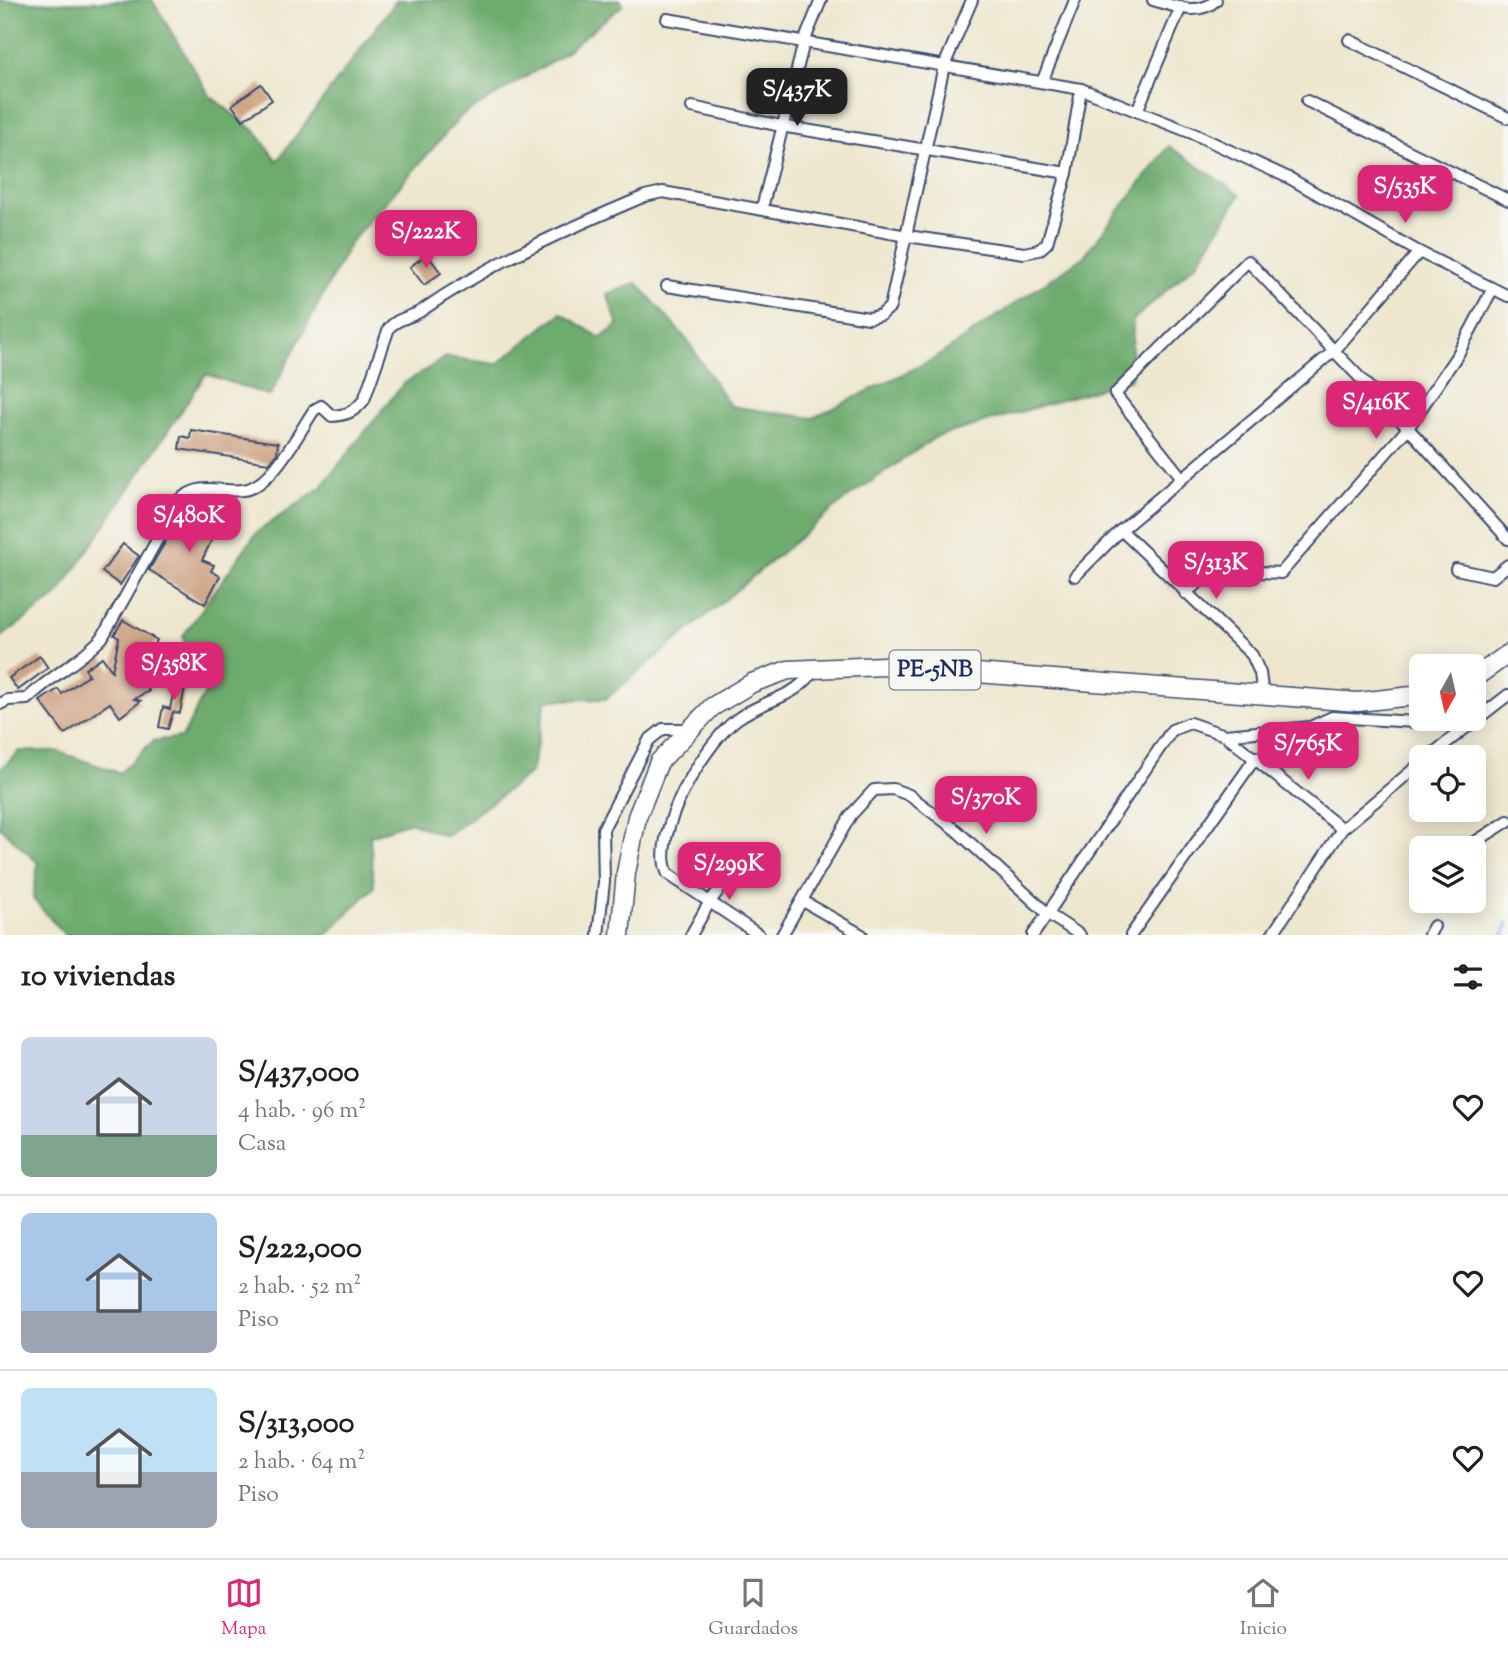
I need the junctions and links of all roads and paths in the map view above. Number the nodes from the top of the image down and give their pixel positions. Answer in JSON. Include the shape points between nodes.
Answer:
{"nodes":[{"id":1,"x":821,"y":0,"type":"edge"},
{"id":2,"x":972,"y":0,"type":"edge"},
{"id":3,"x":1075,"y":0,"type":"edge"},
{"id":4,"x":1153,"y":0,"type":"edge"},
{"id":5,"x":1216,"y":0,"type":"edge"},
{"id":6,"x":1165,"y":2,"type":"edge"},
{"id":7,"x":1181,"y":7,"type":"junction"},
{"id":8,"x":667,"y":19,"type":"dead end"},
{"id":9,"x":1349,"y":40,"type":"dead end"},
{"id":10,"x":804,"y":42,"type":"junction"},
{"id":11,"x":944,"y":66,"type":"junction"},
{"id":12,"x":1042,"y":82,"type":"junction"},
{"id":13,"x":1081,"y":89,"type":"junction"},
{"id":14,"x":1307,"y":101,"type":"dead end"},
{"id":15,"x":692,"y":107,"type":"dead end"},
{"id":16,"x":1137,"y":111,"type":"junction"},
{"id":17,"x":1508,"y":118,"type":"edge"},
{"id":18,"x":781,"y":126,"type":"junction"},
{"id":19,"x":924,"y":148,"type":"junction"},
{"id":20,"x":1067,"y":173,"type":"junction"},
{"id":21,"x":1508,"y":200,"type":"edge"},
{"id":22,"x":762,"y":208,"type":"junction"},
{"id":23,"x":907,"y":236,"type":"junction"},
{"id":24,"x":1419,"y":252,"type":"junction"},
{"id":25,"x":667,"y":286,"type":"dead end"},
{"id":26,"x":1492,"y":290,"type":"junction"},
{"id":27,"x":1508,"y":296,"type":"edge"},
{"id":28,"x":1335,"y":350,"type":"junction"},
{"id":29,"x":1408,"y":428,"type":"junction"},
{"id":30,"x":1182,"y":478,"type":"junction"},
{"id":31,"x":1121,"y":530,"type":"junction"},
{"id":32,"x":1508,"y":539,"type":"edge"},
{"id":33,"x":1508,"y":565,"type":"edge"},
{"id":34,"x":1457,"y":569,"type":"dead end"},
{"id":35,"x":1075,"y":576,"type":"dead end"},
{"id":36,"x":1185,"y":593,"type":"junction"},
{"id":37,"x":1508,"y":654,"type":"edge"},
{"id":38,"x":817,"y":667,"type":"junction"},
{"id":39,"x":1486,"y":670,"type":"edge"},
{"id":40,"x":1508,"y":695,"type":"edge"},
{"id":41,"x":1264,"y":696,"type":"junction"},
{"id":42,"x":1409,"y":696,"type":"edge"},
{"id":43,"x":0,"y":704,"type":"edge"},
{"id":44,"x":1486,"y":710,"type":"edge"},
{"id":45,"x":1409,"y":721,"type":"edge"},
{"id":46,"x":687,"y":729,"type":"junction"},
{"id":47,"x":1457,"y":732,"type":"edge"},
{"id":48,"x":1225,"y":736,"type":"junction"},
{"id":49,"x":1442,"y":745,"type":"edge"},
{"id":50,"x":1256,"y":757,"type":"junction"},
{"id":51,"x":1409,"y":773,"type":"edge"},
{"id":52,"x":1508,"y":821,"type":"edge"},
{"id":53,"x":1342,"y":829,"type":"junction"},
{"id":54,"x":1484,"y":836,"type":"edge"},
{"id":55,"x":744,"y":856,"type":"dead end"},
{"id":56,"x":803,"y":901,"type":"junction"},
{"id":57,"x":709,"y":903,"type":"junction"},
{"id":58,"x":1048,"y":915,"type":"junction"},
{"id":59,"x":598,"y":935,"type":"edge"},
{"id":60,"x":620,"y":935,"type":"edge"},
{"id":61,"x":691,"y":935,"type":"edge"},
{"id":62,"x":760,"y":935,"type":"edge"},
{"id":63,"x":782,"y":935,"type":"edge"},
{"id":64,"x":862,"y":935,"type":"edge"},
{"id":65,"x":1033,"y":935,"type":"edge"},
{"id":66,"x":1080,"y":935,"type":"edge"},
{"id":67,"x":1131,"y":935,"type":"edge"},
{"id":68,"x":1272,"y":935,"type":"edge"}],
"edges":[{"from":1,"to":10,"type":"street"},
{"from":2,"to":11,"type":"street"},
{"from":3,"to":12,"type":"street"},
{"from":4,"to":6,"type":"street"},
{"from":5,"to":7,"type":"street","via":[[1207,8]]},
{"from":6,"to":7,"type":"street"},
{"from":7,"to":16,"type":"street"},
{"from":8,"to":10,"type":"street"},
{"from":9,"to":17,"type":"street"},
{"from":10,"to":11,"type":"street"},
{"from":10,"to":18,"type":"street"},
{"from":11,"to":12,"type":"street"},
{"from":11,"to":19,"type":"street"},
{"from":12,"to":13,"type":"street"},
{"from":13,"to":16,"type":"street"},
{"from":13,"to":20,"type":"street"},
{"from":14,"to":21,"type":"street"},
{"from":15,"to":18,"type":"street"},
{"from":16,"to":24,"type":"street","via":[[1291,179]]},
{"from":18,"to":19,"type":"street"},
{"from":18,"to":22,"type":"street"},
{"from":19,"to":20,"type":"street"},
{"from":19,"to":23,"type":"street"},
{"from":20,"to":23,"type":"street","via":[[1047,243],[1039,250],[1024,253]]},
{"from":22,"to":23,"type":"street"},
{"from":22,"to":43,"type":"street","via":[[663,192],[645,196],[515,254],[420,312],[392,323],[357,408],[348,415],[332,416],[321,406],[314,410],[281,461],[260,483],[244,490],[195,488],[180,499],[102,638],[27,699]]},
{"from":23,"to":25,"type":"street","via":[[890,307],[869,318]]},
{"from":24,"to":26,"type":"street"},
{"from":24,"to":28,"type":"street"},
{"from":26,"to":27,"type":"street"},
{"from":26,"to":29,"type":"street","via":[[1458,354]]},
{"from":28,"to":29,"type":"street"},
{"from":28,"to":30,"type":"street"},
{"from":28,"to":30,"type":"street","via":[[1248,261],[1115,394]]},
{"from":29,"to":32,"type":"street"},
{"from":29,"to":36,"type":"street","via":[[1281,573],[1260,572],[1240,551]]},
{"from":30,"to":31,"type":"street"},
{"from":31,"to":35,"type":"street"},
{"from":31,"to":36,"type":"street"},
{"from":33,"to":34,"type":"street","via":[[1493,577]]},
{"from":36,"to":41,"type":"street","via":[[1252,655]]},
{"from":37,"to":39,"type":"highway"},
{"from":38,"to":41,"type":"highway","number":"PE-5NB","via":[[884,666]]},
{"from":38,"to":46,"type":"highway","number":"PE-5NB","via":[[788,670],[752,683],[712,707]]},
{"from":38,"to":57,"type":"street","via":[[802,687],[752,708],[734,721],[685,787],[662,858],[668,874]]},
{"from":40,"to":44,"type":"street"},
{"from":41,"to":42,"type":"highway","number":"PE-5NB","via":[[1358,702]]},
{"from":45,"to":48,"type":"street","via":[[1332,717],[1310,727]]},
{"from":46,"to":59,"type":"street","via":[[663,729],[649,740],[603,829]]},
{"from":46,"to":60,"type":"highway","number":"PE-5NB","via":[[659,762],[638,817]]},
{"from":47,"to":49,"type":"street"},
{"from":48,"to":50,"type":"street"},
{"from":48,"to":58,"type":"street","via":[[1189,723],[1172,730]]},
{"from":50,"to":53,"type":"street"},
{"from":50,"to":67,"type":"street"},
{"from":51,"to":53,"type":"street"},
{"from":52,"to":54,"type":"street"},
{"from":53,"to":68,"type":"street"},
{"from":55,"to":57,"type":"street"},
{"from":56,"to":58,"type":"street","via":[[851,815],[874,790],[892,789],[909,795],[956,830]]},
{"from":56,"to":63,"type":"street"},
{"from":56,"to":64,"type":"street"},
{"from":57,"to":61,"type":"street"},
{"from":57,"to":62,"type":"street"},
{"from":58,"to":65,"type":"street"},
{"from":58,"to":66,"type":"street"}]}
